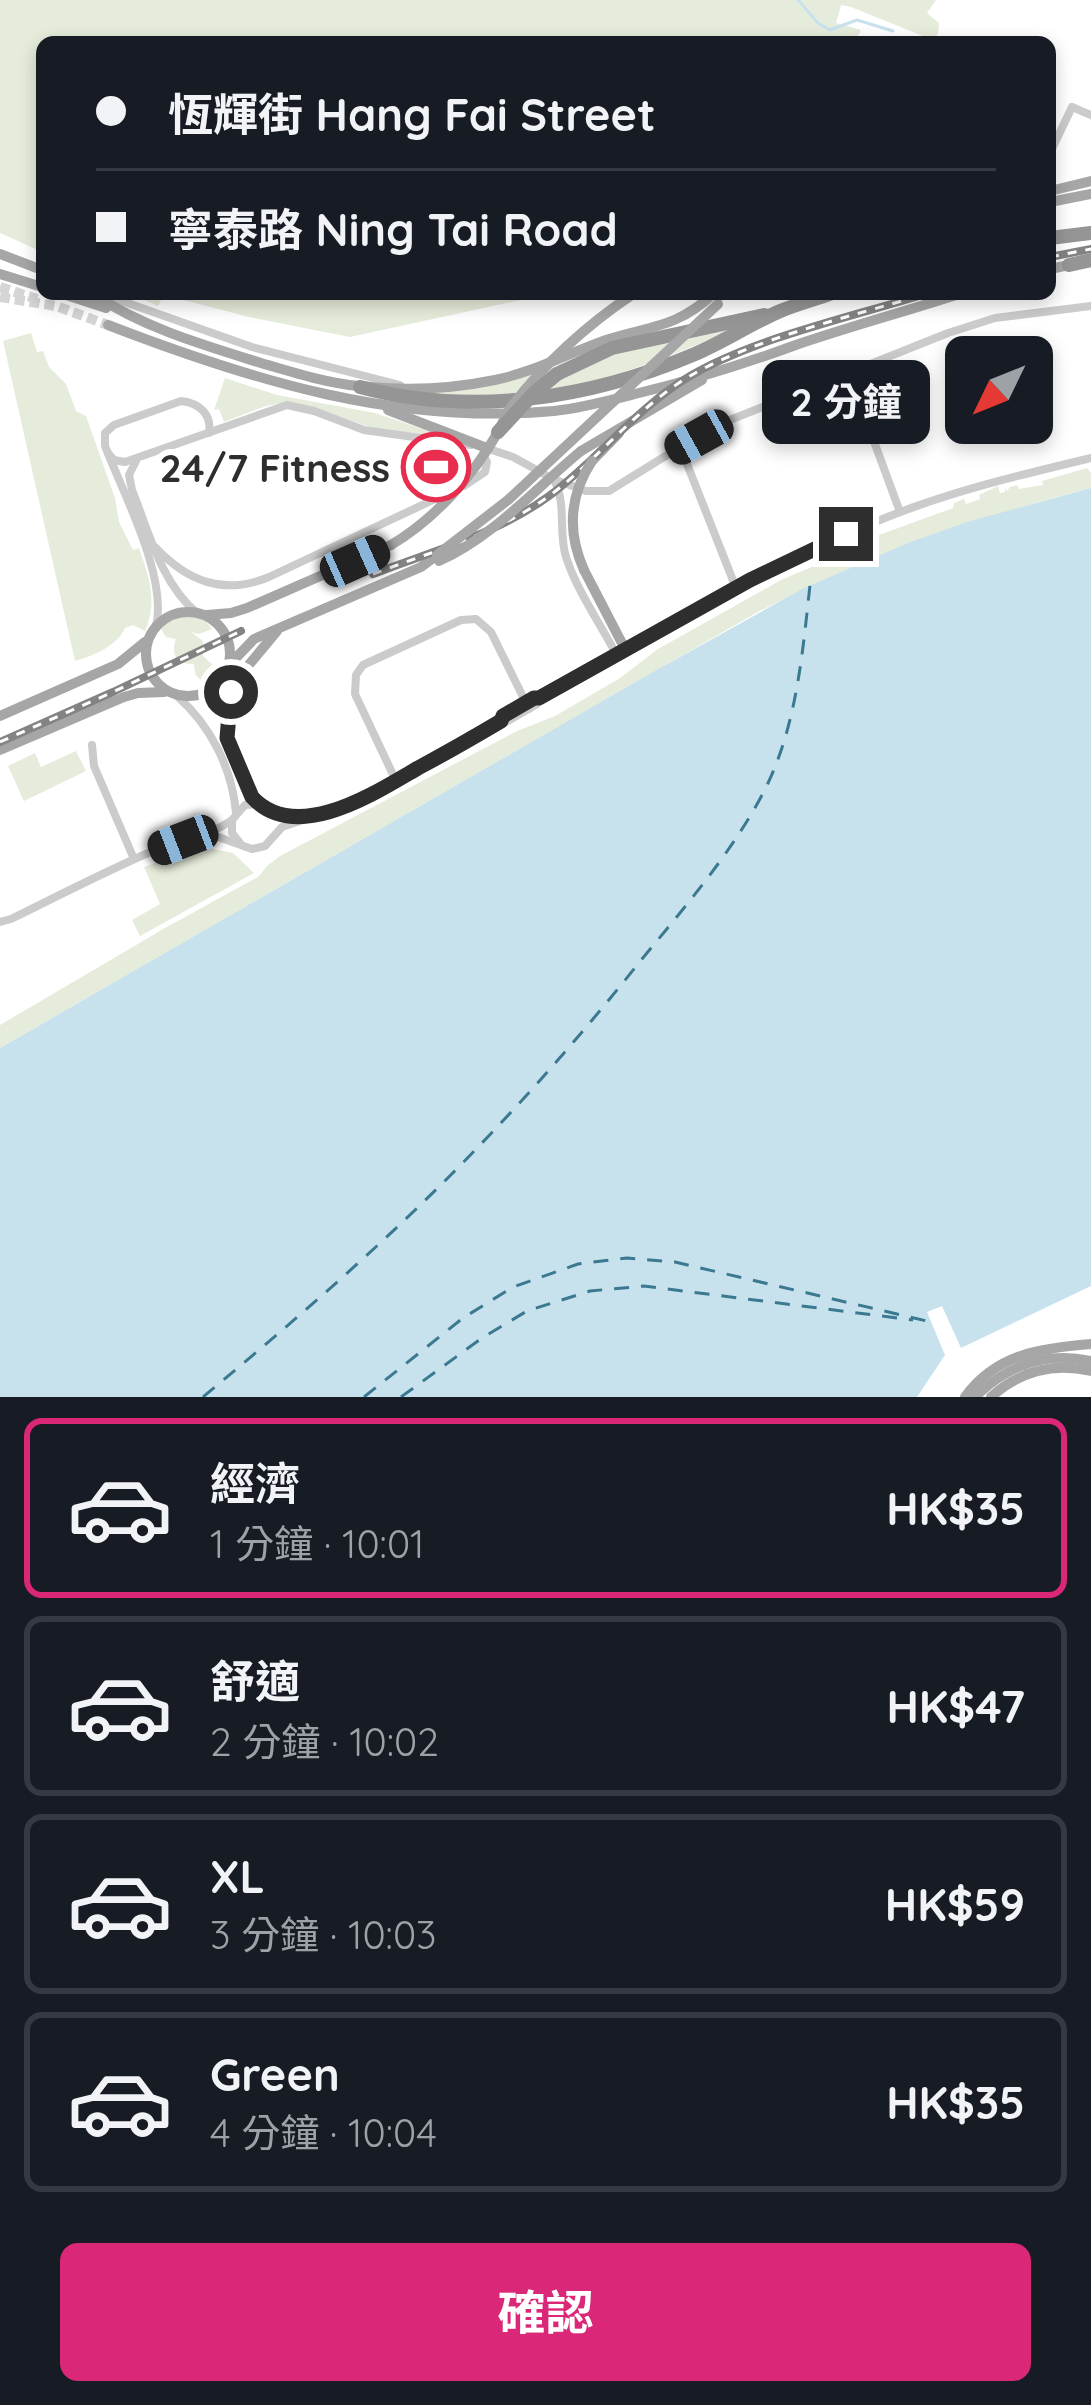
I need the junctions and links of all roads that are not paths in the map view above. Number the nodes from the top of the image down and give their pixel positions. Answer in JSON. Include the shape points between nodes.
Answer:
{"nodes":[{"id":1,"x":1091,"y":115,"type":"edge"},
{"id":2,"x":1056,"y":141,"type":"edge"},
{"id":3,"x":1091,"y":182,"type":"edge"},
{"id":4,"x":1056,"y":190,"type":"edge"},
{"id":5,"x":1091,"y":194,"type":"edge"},
{"id":6,"x":1056,"y":201,"type":"edge"},
{"id":7,"x":1091,"y":233,"type":"edge"},
{"id":8,"x":1056,"y":237,"type":"edge"},
{"id":9,"x":0,"y":254,"type":"edge"},
{"id":10,"x":1091,"y":262,"type":"edge"},
{"id":11,"x":1070,"y":265,"type":"joint"},
{"id":12,"x":36,"y":268,"type":"edge"},
{"id":13,"x":1056,"y":268,"type":"edge"},
{"id":14,"x":0,"y":274,"type":"edge"},
{"id":15,"x":36,"y":285,"type":"edge"},
{"id":16,"x":81,"y":300,"type":"edge"},
{"id":17,"x":105,"y":300,"type":"edge"},
{"id":18,"x":115,"y":300,"type":"edge"},
{"id":19,"x":625,"y":300,"type":"edge"},
{"id":20,"x":714,"y":300,"type":"edge"},
{"id":21,"x":715,"y":300,"type":"edge"},
{"id":22,"x":812,"y":300,"type":"edge"},
{"id":23,"x":940,"y":300,"type":"edge"},
{"id":24,"x":1091,"y":306,"type":"edge"},
{"id":25,"x":779,"y":311,"type":"junction"},
{"id":26,"x":122,"y":314,"type":"junction"},
{"id":27,"x":108,"y":325,"type":"tunnel mouth"},
{"id":28,"x":640,"y":332,"type":"junction"},
{"id":29,"x":677,"y":333,"type":"junction"},
{"id":30,"x":872,"y":365,"type":"junction"},
{"id":31,"x":715,"y":373,"type":"junction"},
{"id":32,"x":826,"y":383,"type":"junction"},
{"id":33,"x":419,"y":388,"type":"junction"},
{"id":34,"x":361,"y":394,"type":"junction"},
{"id":35,"x":858,"y":398,"type":"junction"},
{"id":36,"x":623,"y":428,"type":"junction"},
{"id":37,"x":498,"y":432,"type":"junction"},
{"id":38,"x":209,"y":433,"type":"junction"},
{"id":39,"x":699,"y":437,"type":"junction"},
{"id":40,"x":478,"y":446,"type":"junction"},
{"id":41,"x":107,"y":453,"type":"junction"},
{"id":42,"x":142,"y":456,"type":"junction"},
{"id":43,"x":1091,"y":458,"type":"edge"},
{"id":44,"x":553,"y":478,"type":"junction"},
{"id":45,"x":900,"y":512,"type":"junction"},
{"id":46,"x":155,"y":547,"type":"junction"},
{"id":47,"x":438,"y":558,"type":"junction"},
{"id":48,"x":736,"y":588,"type":"junction"},
{"id":49,"x":200,"y":614,"type":"junction"},
{"id":50,"x":156,"y":626,"type":"junction"},
{"id":51,"x":279,"y":628,"type":"junction"},
{"id":52,"x":148,"y":639,"type":"junction"},
{"id":53,"x":621,"y":652,"type":"junction"},
{"id":54,"x":230,"y":664,"type":"junction"},
{"id":55,"x":223,"y":680,"type":"junction"},
{"id":56,"x":172,"y":694,"type":"junction"},
{"id":57,"x":527,"y":706,"type":"junction"},
{"id":58,"x":0,"y":716,"type":"edge"},
{"id":59,"x":227,"y":738,"type":"junction"},
{"id":60,"x":92,"y":745,"type":"dead end"},
{"id":61,"x":0,"y":750,"type":"edge"},
{"id":62,"x":396,"y":781,"type":"junction"},
{"id":63,"x":258,"y":804,"type":"junction"},
{"id":64,"x":269,"y":809,"type":"junction"},
{"id":65,"x":316,"y":815,"type":"junction"},
{"id":66,"x":234,"y":816,"type":"junction"},
{"id":67,"x":277,"y":830,"type":"junction"},
{"id":68,"x":210,"y":834,"type":"junction"},
{"id":69,"x":240,"y":844,"type":"junction"},
{"id":70,"x":134,"y":860,"type":"junction"},
{"id":71,"x":0,"y":922,"type":"edge"},
{"id":72,"x":1091,"y":1344,"type":"edge"},
{"id":73,"x":1091,"y":1361,"type":"edge"},
{"id":74,"x":1091,"y":1371,"type":"edge"},
{"id":75,"x":964,"y":1397,"type":"edge"},
{"id":76,"x":975,"y":1397,"type":"edge"},
{"id":77,"x":991,"y":1397,"type":"edge"}],
"edges":[{"from":1,"to":2,"type":"street","via":[[1072,106]]},
{"from":3,"to":4,"type":"main road"},
{"from":5,"to":6,"type":"main road"},
{"from":7,"to":8,"type":"highway"},
{"from":9,"to":12,"type":"main road"},
{"from":10,"to":11,"type":"highway"},
{"from":11,"to":13,"type":"main road"},
{"from":14,"to":15,"type":"main road"},
{"from":16,"to":26,"type":"main road"},
{"from":17,"to":26,"type":"main road"},
{"from":18,"to":33,"type":"street","via":[[252,347]]},
{"from":19,"to":37,"type":"main road","bridge":true,"via":[[554,359]]},
{"from":20,"to":28,"type":"main road"},
{"from":21,"to":47,"type":"main road","bridge":true},
{"from":22,"to":25,"type":"highway"},
{"from":23,"to":31,"type":"main road"},
{"from":24,"to":30,"type":"street","via":[[995,318]]},
{"from":25,"to":29,"type":"highway"},
{"from":25,"to":34,"type":"highway","via":[[672,363],[566,395],[452,401]]},
{"from":26,"to":34,"type":"main road"},
{"from":27,"to":34,"type":"main road","via":[[256,378]]},
{"from":28,"to":29,"type":"highway"},
{"from":28,"to":33,"type":"main road","via":[[506,377]]},
{"from":29,"to":37,"type":"highway","bridge":true,"via":[[623,345],[557,374]]},
{"from":30,"to":32,"type":"street"},
{"from":30,"to":35,"type":"street"},
{"from":31,"to":34,"type":"main road","via":[[555,411],[464,414]]},
{"from":31,"to":36,"type":"main road"},
{"from":32,"to":35,"type":"street","via":[[847,386]]},
{"from":32,"to":39,"type":"street"},
{"from":33,"to":34,"type":"main road"},
{"from":34,"to":40,"type":"main road"},
{"from":35,"to":45,"type":"street"},
{"from":36,"to":47,"type":"main road","bridge":true,"via":[[581,451],[490,529]]},
{"from":36,"to":53,"type":"main road","bridge":true,"via":[[592,461],[572,514],[575,546]]},
{"from":37,"to":49,"type":"main road","bridge":true,"via":[[416,529],[247,608]]},
{"from":38,"to":40,"type":"street","via":[[287,405],[364,430]]},
{"from":38,"to":41,"type":"street","via":[[204,411],[181,401],[108,429]]},
{"from":38,"to":42,"type":"street"},
{"from":39,"to":44,"type":"street","via":[[609,491]]},
{"from":39,"to":48,"type":"street","via":[[687,464]]},
{"from":40,"to":44,"type":"street"},
{"from":40,"to":46,"type":"street","via":[[487,462],[478,479],[254,583],[204,583]]},
{"from":41,"to":42,"type":"street","via":[[121,463]]},
{"from":41,"to":50,"type":"street","via":[[157,581]]},
{"from":42,"to":46,"type":"street","via":[[130,483]]},
{"from":43,"to":45,"type":"street"},
{"from":44,"to":53,"type":"street","via":[[568,560]]},
{"from":45,"to":48,"type":"street"},
{"from":46,"to":49,"type":"street","via":[[174,590]]},
{"from":47,"to":51,"type":"main road"},
{"from":48,"to":53,"type":"street"},
{"from":49,"to":50,"type":"main road","via":[[175,614]]},
{"from":49,"to":54,"type":"main road","via":[[225,634]]},
{"from":50,"to":52,"type":"main road"},
{"from":51,"to":54,"type":"main road"},
{"from":51,"to":59,"type":"main road","via":[[237,679]]},
{"from":52,"to":56,"type":"main road","via":[[150,674]]},
{"from":52,"to":58,"type":"main road","via":[[118,664]]},
{"from":53,"to":57,"type":"street"},
{"from":54,"to":55,"type":"main road"},
{"from":55,"to":56,"type":"main road","via":[[202,694]]},
{"from":55,"to":59,"type":"street"},
{"from":56,"to":61,"type":"main road","via":[[124,697]]},
{"from":56,"to":66,"type":"street","via":[[215,740]]},
{"from":57,"to":62,"type":"street"},
{"from":57,"to":62,"type":"street","via":[[491,632],[476,620],[363,665],[355,694]]},
{"from":59,"to":63,"type":"street"},
{"from":60,"to":70,"type":"street"},
{"from":62,"to":65,"type":"street"},
{"from":63,"to":64,"type":"street"},
{"from":63,"to":66,"type":"street"},
{"from":64,"to":65,"type":"street"},
{"from":64,"to":67,"type":"street"},
{"from":65,"to":67,"type":"street"},
{"from":66,"to":68,"type":"street"},
{"from":66,"to":69,"type":"street"},
{"from":67,"to":69,"type":"street","via":[[259,848]]},
{"from":68,"to":69,"type":"street"},
{"from":68,"to":70,"type":"street"},
{"from":70,"to":71,"type":"street"},
{"from":72,"to":75,"type":"main road","via":[[1012,1358]]},
{"from":73,"to":76,"type":"main road","via":[[1021,1364]]},
{"from":74,"to":77,"type":"main road","via":[[1026,1374]]}]}
